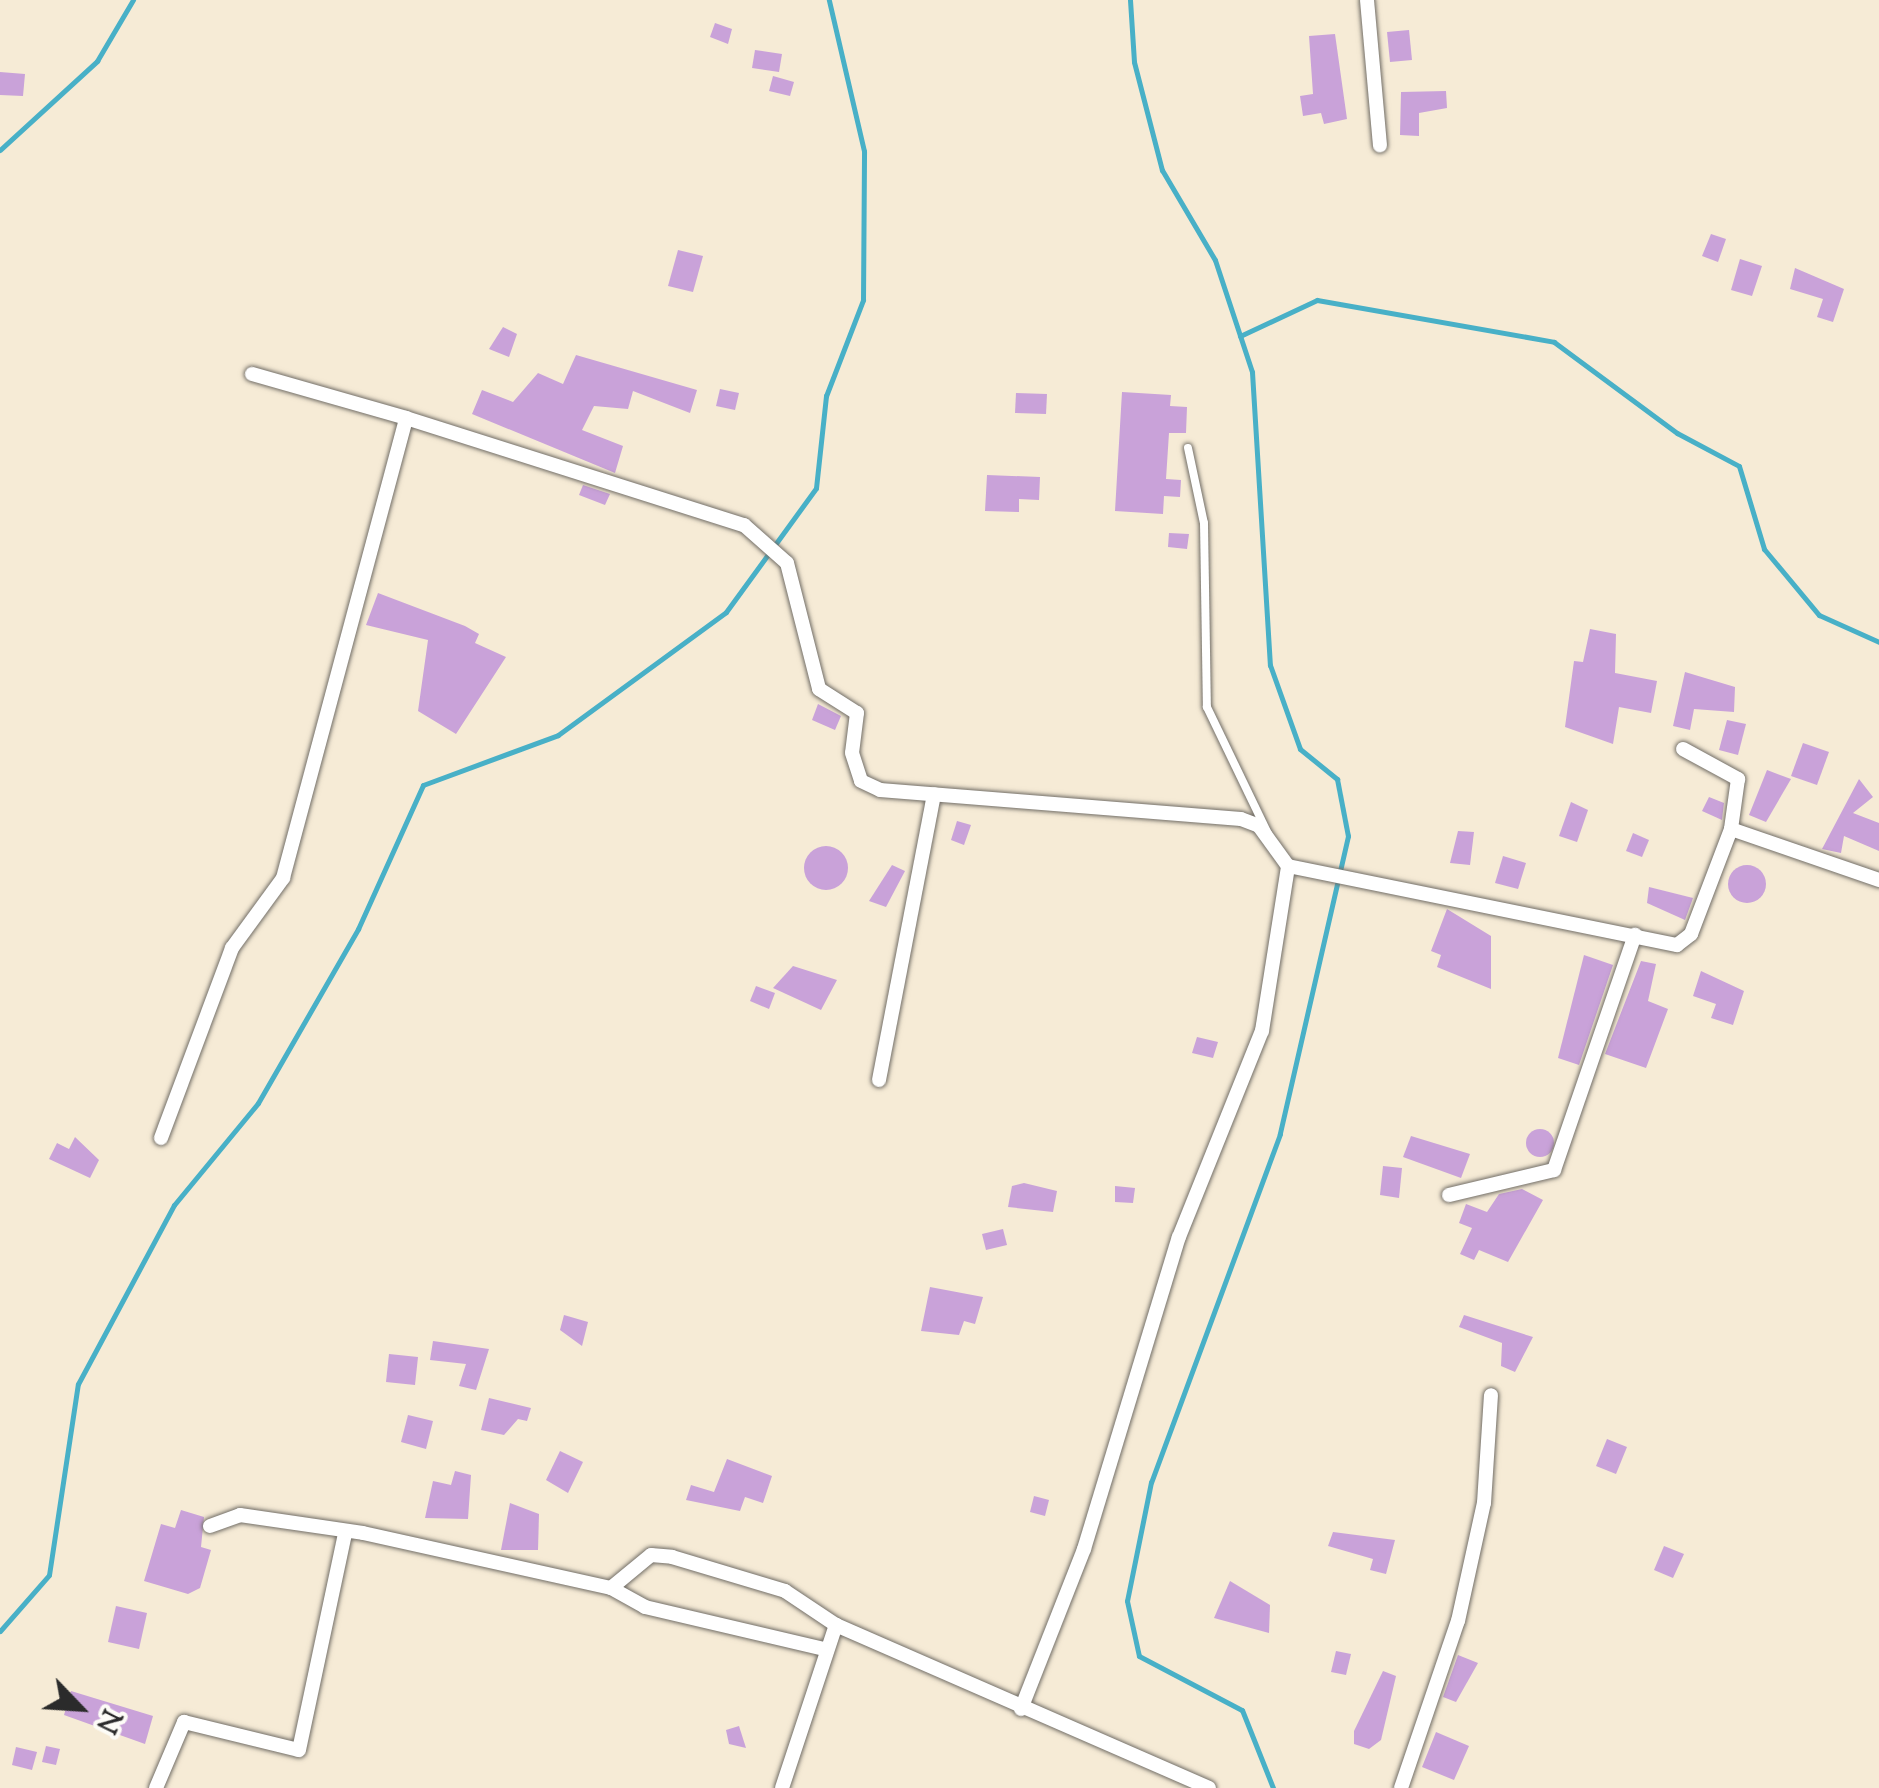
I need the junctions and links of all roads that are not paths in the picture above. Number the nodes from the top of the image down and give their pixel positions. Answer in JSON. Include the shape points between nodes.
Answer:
{"nodes":[{"id":1,"x":1366,"y":0,"type":"edge"},
{"id":2,"x":1380,"y":145,"type":"dead end"},
{"id":3,"x":252,"y":374,"type":"dead end"},
{"id":4,"x":406,"y":418,"type":"junction"},
{"id":5,"x":1188,"y":448,"type":"dead end"},
{"id":6,"x":1683,"y":749,"type":"dead end"},
{"id":7,"x":934,"y":794,"type":"junction"},
{"id":8,"x":1730,"y":830,"type":"junction"},
{"id":9,"x":1272,"y":842,"type":"junction"},
{"id":10,"x":1288,"y":866,"type":"junction"},
{"id":11,"x":1879,"y":880,"type":"edge"},
{"id":12,"x":1635,"y":934,"type":"junction"},
{"id":13,"x":879,"y":1080,"type":"dead end"},
{"id":14,"x":161,"y":1138,"type":"dead end"},
{"id":15,"x":1449,"y":1195,"type":"dead end"},
{"id":16,"x":1491,"y":1395,"type":"dead end"},
{"id":17,"x":210,"y":1526,"type":"dead end"},
{"id":18,"x":345,"y":1533,"type":"junction"},
{"id":19,"x":611,"y":1588,"type":"junction"},
{"id":20,"x":836,"y":1625,"type":"junction"},
{"id":21,"x":824,"y":1648,"type":"junction"},
{"id":22,"x":1021,"y":1709,"type":"junction"},
{"id":23,"x":156,"y":1788,"type":"edge"},
{"id":24,"x":782,"y":1788,"type":"edge"},
{"id":25,"x":1209,"y":1788,"type":"edge"},
{"id":26,"x":1401,"y":1788,"type":"edge"}],
"edges":[{"from":1,"to":2,"type":"street"},
{"from":3,"to":4,"type":"street"},
{"from":4,"to":7,"type":"street","via":[[744,526],[787,564],[819,688],[857,713],[852,753],[861,781]]},
{"from":4,"to":14,"type":"street","via":[[283,878],[232,948]]},
{"from":5,"to":9,"type":"lane","via":[[1204,522],[1207,706]]},
{"from":6,"to":8,"type":"street","via":[[1738,779]]},
{"from":7,"to":9,"type":"street","via":[[1241,818]]},
{"from":7,"to":13,"type":"street"},
{"from":8,"to":11,"type":"street"},
{"from":8,"to":12,"type":"street","via":[[1691,934],[1678,945]]},
{"from":9,"to":10,"type":"street"},
{"from":10,"to":12,"type":"street","via":[[1372,876]]},
{"from":10,"to":22,"type":"street","via":[[1262,1031],[1178,1237],[1090,1530]]},
{"from":12,"to":15,"type":"street","via":[[1554,1170]]},
{"from":16,"to":26,"type":"street","via":[[1484,1503],[1458,1621]]},
{"from":17,"to":18,"type":"street","via":[[240,1515]]},
{"from":18,"to":19,"type":"street"},
{"from":18,"to":23,"type":"street","via":[[299,1750],[184,1722]]},
{"from":19,"to":20,"type":"street","via":[[651,1555],[672,1557],[784,1591]]},
{"from":19,"to":21,"type":"street","via":[[646,1608]]},
{"from":20,"to":21,"type":"street"},
{"from":20,"to":22,"type":"street"},
{"from":21,"to":24,"type":"street"},
{"from":22,"to":25,"type":"street"}]}
